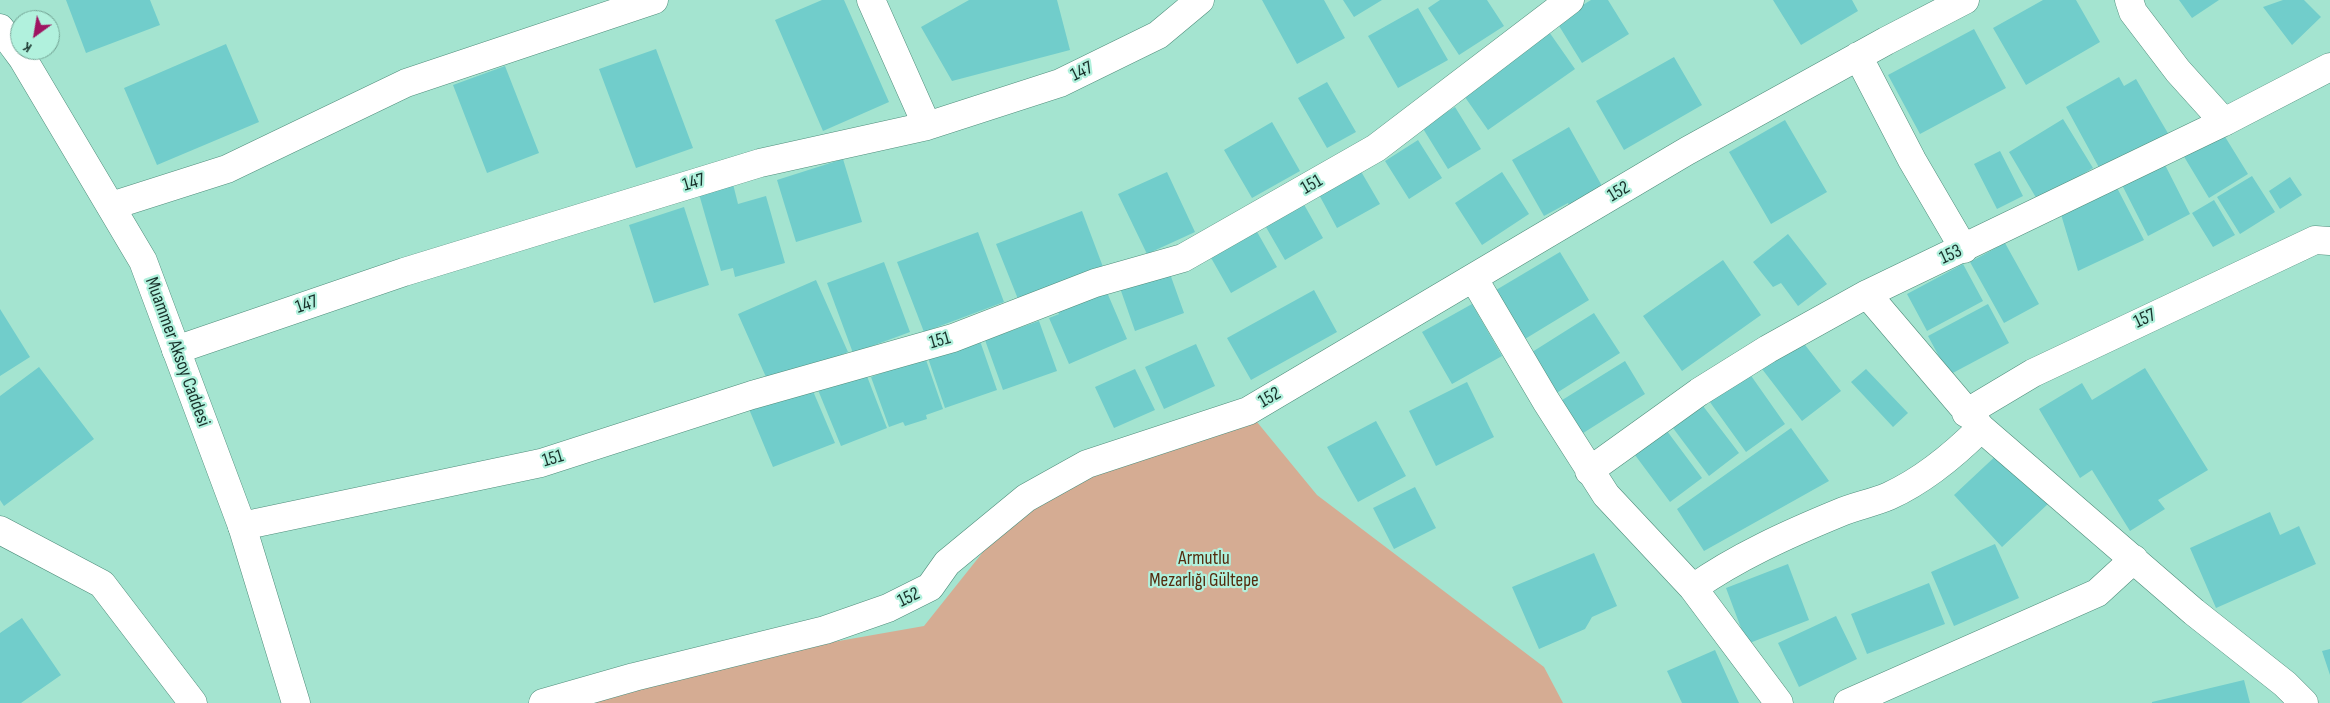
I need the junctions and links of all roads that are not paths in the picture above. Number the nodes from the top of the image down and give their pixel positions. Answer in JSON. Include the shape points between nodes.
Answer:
{"nodes":[{"id":1,"x":654,"y":0,"type":"edge"},
{"id":2,"x":871,"y":0,"type":"edge"},
{"id":3,"x":1200,"y":0,"type":"edge"},
{"id":4,"x":1570,"y":0,"type":"edge"},
{"id":5,"x":1966,"y":0,"type":"edge"},
{"id":6,"x":2129,"y":0,"type":"edge"},
{"id":7,"x":0,"y":28,"type":"edge"},
{"id":8,"x":1858,"y":56,"type":"junction"},
{"id":9,"x":2330,"y":67,"type":"edge"},
{"id":10,"x":2224,"y":122,"type":"junction"},
{"id":11,"x":927,"y":126,"type":"junction"},
{"id":12,"x":111,"y":206,"type":"junction"},
{"id":13,"x":2330,"y":241,"type":"edge"},
{"id":14,"x":1964,"y":249,"type":"junction"},
{"id":15,"x":1474,"y":279,"type":"junction"},
{"id":16,"x":1867,"y":294,"type":"junction"},
{"id":17,"x":176,"y":350,"type":"junction"},
{"id":18,"x":1973,"y":420,"type":"junction"},
{"id":19,"x":1589,"y":471,"type":"junction"},
{"id":20,"x":242,"y":526,"type":"junction"},
{"id":21,"x":0,"y":530,"type":"edge"},
{"id":22,"x":2134,"y":560,"type":"junction"},
{"id":23,"x":1693,"y":588,"type":"junction"},
{"id":24,"x":193,"y":703,"type":"edge"},
{"id":25,"x":296,"y":703,"type":"edge"},
{"id":26,"x":543,"y":703,"type":"edge"},
{"id":27,"x":1778,"y":703,"type":"edge"},
{"id":28,"x":1848,"y":703,"type":"edge"},
{"id":29,"x":2304,"y":703,"type":"edge"}],
"edges":[{"from":1,"to":12,"type":"street","via":[[406,83],[227,170]]},
{"from":2,"to":11,"type":"street"},
{"from":3,"to":11,"type":"street","name":"147","via":[[1158,35],[1060,82]]},
{"from":4,"to":20,"type":"street","name":"151","via":[[1376,148],[1183,258],[1095,283],[954,338],[752,395],[541,464]]},
{"from":5,"to":8,"type":"street","name":"152"},
{"from":6,"to":10,"type":"street","via":[[2133,12],[2172,63]]},
{"from":7,"to":12,"type":"street","name":"Muammer Aksoy Caddesi","via":[[23,59]]},
{"from":8,"to":14,"type":"street","via":[[1912,160]]},
{"from":8,"to":15,"type":"street","name":"152","via":[[1688,151]]},
{"from":9,"to":10,"type":"street","name":"153"},
{"from":10,"to":14,"type":"street","name":"153"},
{"from":11,"to":17,"type":"street","name":"147","via":[[760,163],[404,272]]},
{"from":12,"to":17,"type":"street","name":"Muammer Aksoy Caddesi","via":[[143,261]]},
{"from":13,"to":18,"type":"street","name":"157","via":[[2315,240],[2033,373]]},
{"from":14,"to":16,"type":"street","name":"153"},
{"from":15,"to":19,"type":"street"},
{"from":15,"to":26,"type":"street","name":"152","via":[[1248,411],[1087,464],[1026,498],[947,563],[930,588],[888,608],[825,630],[634,676]]},
{"from":16,"to":18,"type":"street"},
{"from":16,"to":19,"type":"street","name":"153","via":[[1699,392]]},
{"from":17,"to":20,"type":"street","name":"Muammer Aksoy Caddesi"},
{"from":18,"to":22,"type":"street"},
{"from":18,"to":23,"type":"street","name":"157","via":[[1960,450],[1925,476],[1889,496],[1840,512],[1778,540],[1721,568]]},
{"from":19,"to":23,"type":"street","via":[[1606,495]]},
{"from":20,"to":25,"type":"street","name":"Muammer Aksoy Caddesi"},
{"from":21,"to":24,"type":"street","via":[[102,584]]},
{"from":22,"to":28,"type":"street","via":[[2097,593]]},
{"from":22,"to":29,"type":"street"},
{"from":23,"to":27,"type":"street"}]}
